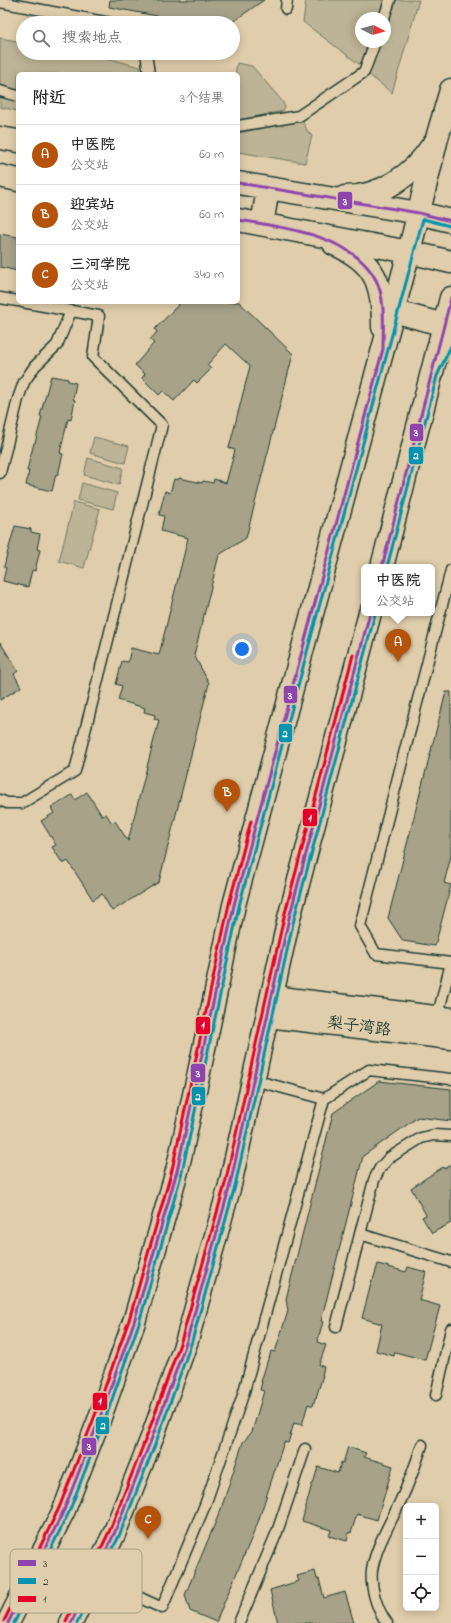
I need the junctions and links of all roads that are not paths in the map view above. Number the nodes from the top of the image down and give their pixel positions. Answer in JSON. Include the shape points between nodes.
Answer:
{"nodes":[{"id":1,"x":390,"y":0,"type":"edge"},
{"id":2,"x":0,"y":2,"type":"edge"},
{"id":3,"x":386,"y":12,"type":"edge"},
{"id":4,"x":73,"y":16,"type":"edge"},
{"id":5,"x":373,"y":48,"type":"edge"},
{"id":6,"x":147,"y":60,"type":"edge"},
{"id":7,"x":149,"y":72,"type":"edge"},
{"id":8,"x":451,"y":90,"type":"edge"},
{"id":9,"x":0,"y":91,"type":"edge"},
{"id":10,"x":16,"y":95,"type":"edge"},
{"id":11,"x":240,"y":126,"type":"edge"},
{"id":12,"x":0,"y":138,"type":"edge"},
{"id":13,"x":16,"y":141,"type":"edge"},
{"id":14,"x":441,"y":145,"type":"edge"},
{"id":15,"x":0,"y":176,"type":"edge"},
{"id":16,"x":16,"y":180,"type":"edge"},
{"id":17,"x":240,"y":183,"type":"edge"},
{"id":18,"x":268,"y":189,"type":"junction"},
{"id":19,"x":319,"y":198,"type":"junction"},
{"id":20,"x":418,"y":214,"type":"junction"},
{"id":21,"x":240,"y":220,"type":"edge"},
{"id":22,"x":451,"y":221,"type":"edge"},
{"id":23,"x":262,"y":224,"type":"junction"},
{"id":24,"x":309,"y":233,"type":"junction"},
{"id":25,"x":409,"y":252,"type":"junction"},
{"id":26,"x":451,"y":262,"type":"edge"},
{"id":27,"x":0,"y":298,"type":"edge"},
{"id":28,"x":451,"y":298,"type":"edge"},
{"id":29,"x":16,"y":301,"type":"edge"},
{"id":30,"x":33,"y":304,"type":"edge"},
{"id":31,"x":71,"y":311,"type":"junction"},
{"id":32,"x":393,"y":311,"type":"junction"},
{"id":33,"x":448,"y":330,"type":"edge"},
{"id":34,"x":383,"y":349,"type":"junction"},
{"id":35,"x":0,"y":473,"type":"edge"},
{"id":36,"x":383,"y":564,"type":"edge"},
{"id":37,"x":451,"y":570,"type":"edge"},
{"id":38,"x":369,"y":616,"type":"edge"},
{"id":39,"x":0,"y":800,"type":"edge"},
{"id":40,"x":270,"y":1006,"type":"junction"},
{"id":41,"x":444,"y":1018,"type":"edge"},
{"id":42,"x":451,"y":1038,"type":"edge"},
{"id":43,"x":451,"y":1079,"type":"edge"},
{"id":44,"x":254,"y":1080,"type":"junction"},
{"id":45,"x":324,"y":1099,"type":"junction"},
{"id":46,"x":451,"y":1136,"type":"edge"},
{"id":47,"x":360,"y":1234,"type":"junction"},
{"id":48,"x":451,"y":1262,"type":"edge"},
{"id":49,"x":336,"y":1327,"type":"dead end"},
{"id":50,"x":451,"y":1329,"type":"edge"},
{"id":51,"x":436,"y":1395,"type":"dead end"},
{"id":52,"x":422,"y":1445,"type":"dead end"},
{"id":53,"x":305,"y":1449,"type":"dead end"},
{"id":54,"x":45,"y":1549,"type":"edge"},
{"id":55,"x":106,"y":1549,"type":"edge"},
{"id":56,"x":142,"y":1599,"type":"edge"},
{"id":57,"x":13,"y":1613,"type":"edge"},
{"id":58,"x":76,"y":1613,"type":"edge"},
{"id":59,"x":8,"y":1623,"type":"edge"},
{"id":60,"x":71,"y":1623,"type":"edge"},
{"id":61,"x":239,"y":1623,"type":"edge"},
{"id":62,"x":387,"y":1623,"type":"edge"}],
"edges":[{"from":1,"to":3,"type":"lane"},
{"from":2,"to":4,"type":"lane"},
{"from":5,"to":11,"type":"lane","via":[[364,72],[299,116]]},
{"from":6,"to":7,"type":"lane"},
{"from":8,"to":14,"type":"main road"},
{"from":9,"to":10,"type":"lane"},
{"from":12,"to":13,"type":"main road"},
{"from":14,"to":19,"type":"main road","via":[[389,186],[354,197]]},
{"from":14,"to":20,"type":"main road"},
{"from":15,"to":16,"type":"main road"},
{"from":17,"to":18,"type":"main road"},
{"from":18,"to":19,"type":"main road"},
{"from":18,"to":23,"type":"main road"},
{"from":19,"to":20,"type":"main road"},
{"from":20,"to":22,"type":"main road"},
{"from":20,"to":25,"type":"main road"},
{"from":21,"to":23,"type":"main road"},
{"from":23,"to":24,"type":"main road"},
{"from":24,"to":25,"type":"main road"},
{"from":24,"to":34,"type":"main road","via":[[362,260],[372,273],[383,312]]},
{"from":25,"to":26,"type":"main road"},
{"from":25,"to":32,"type":"main road"},
{"from":27,"to":29,"type":"lane"},
{"from":28,"to":33,"type":"main road"},
{"from":30,"to":31,"type":"lane"},
{"from":31,"to":35,"type":"lane","via":[[57,345],[35,366],[24,382]]},
{"from":31,"to":39,"type":"lane","via":[[99,316],[93,357],[162,425],[75,771],[22,803],[7,803]]},
{"from":32,"to":33,"type":"main road"},
{"from":32,"to":34,"type":"main road"},
{"from":33,"to":36,"type":"main road","via":[[432,374]]},
{"from":34,"to":54,"type":"main road","via":[[234,905],[176,1171],[134,1322],[64,1510]]},
{"from":37,"to":41,"type":"lane","via":[[360,926],[376,954],[451,963]]},
{"from":38,"to":40,"type":"main road","via":[[289,918]]},
{"from":40,"to":41,"type":"main road","name":"梨子湾路"},
{"from":40,"to":42,"type":"main road","name":"梨子湾路"},
{"from":40,"to":44,"type":"main road"},
{"from":43,"to":45,"type":"lane","via":[[370,1070]]},
{"from":44,"to":45,"type":"lane"},
{"from":44,"to":55,"type":"main road","via":[[230,1185],[186,1340],[147,1449]]},
{"from":45,"to":56,"type":"lane","via":[[243,1395],[205,1505],[162,1608]]},
{"from":46,"to":47,"type":"lane","via":[[434,1135],[421,1138],[384,1163],[374,1180]]},
{"from":47,"to":48,"type":"lane"},
{"from":47,"to":49,"type":"lane"},
{"from":50,"to":51,"type":"lane"},
{"from":52,"to":62,"type":"lane","via":[[409,1483],[383,1537],[372,1571],[374,1591]]},
{"from":53,"to":61,"type":"lane","via":[[277,1532]]},
{"from":57,"to":59,"type":"main road"},
{"from":58,"to":60,"type":"main road"}]}
